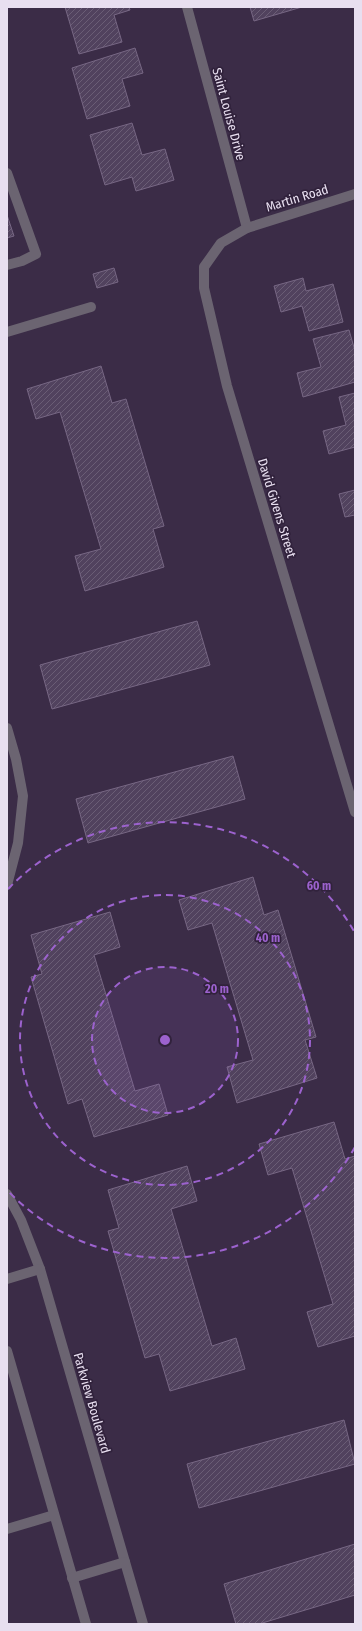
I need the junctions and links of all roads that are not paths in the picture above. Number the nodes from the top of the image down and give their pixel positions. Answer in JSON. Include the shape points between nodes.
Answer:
{"nodes":[{"id":1,"x":187,"y":7,"type":"edge"},
{"id":2,"x":7,"y":173,"type":"edge"},
{"id":3,"x":355,"y":194,"type":"edge"},
{"id":4,"x":247,"y":228,"type":"junction"},
{"id":5,"x":7,"y":265,"type":"edge"},
{"id":6,"x":91,"y":307,"type":"dead end"},
{"id":7,"x":7,"y":332,"type":"edge"},
{"id":8,"x":7,"y":728,"type":"edge"},
{"id":9,"x":355,"y":812,"type":"edge"},
{"id":10,"x":7,"y":885,"type":"edge"},
{"id":11,"x":7,"y":1194,"type":"edge"},
{"id":12,"x":40,"y":1269,"type":"junction"},
{"id":13,"x":7,"y":1279,"type":"edge"},
{"id":14,"x":7,"y":1352,"type":"edge"},
{"id":15,"x":54,"y":1515,"type":"junction"},
{"id":16,"x":7,"y":1530,"type":"edge"},
{"id":17,"x":125,"y":1562,"type":"junction"},
{"id":18,"x":72,"y":1578,"type":"junction"},
{"id":19,"x":86,"y":1624,"type":"edge"},
{"id":20,"x":143,"y":1624,"type":"edge"}],
"edges":[{"from":1,"to":4,"type":"street","name":"Saint Louise Drive"},
{"from":2,"to":5,"type":"street","via":[[36,254]]},
{"from":3,"to":4,"type":"street","name":"Martin Road"},
{"from":4,"to":9,"type":"street","name":"David Givens Street","via":[[221,243],[204,267],[204,288],[227,386]]},
{"from":6,"to":7,"type":"street"},
{"from":8,"to":10,"type":"street","via":[[23,796],[18,843]]},
{"from":11,"to":12,"type":"street","name":"Parkview Boulevard","via":[[24,1226]]},
{"from":12,"to":13,"type":"street"},
{"from":12,"to":17,"type":"street","name":"Parkview Boulevard"},
{"from":14,"to":15,"type":"street"},
{"from":15,"to":16,"type":"street"},
{"from":15,"to":18,"type":"street"},
{"from":17,"to":18,"type":"street"},
{"from":17,"to":20,"type":"street","name":"Parkview Boulevard"},
{"from":18,"to":19,"type":"street"}]}
